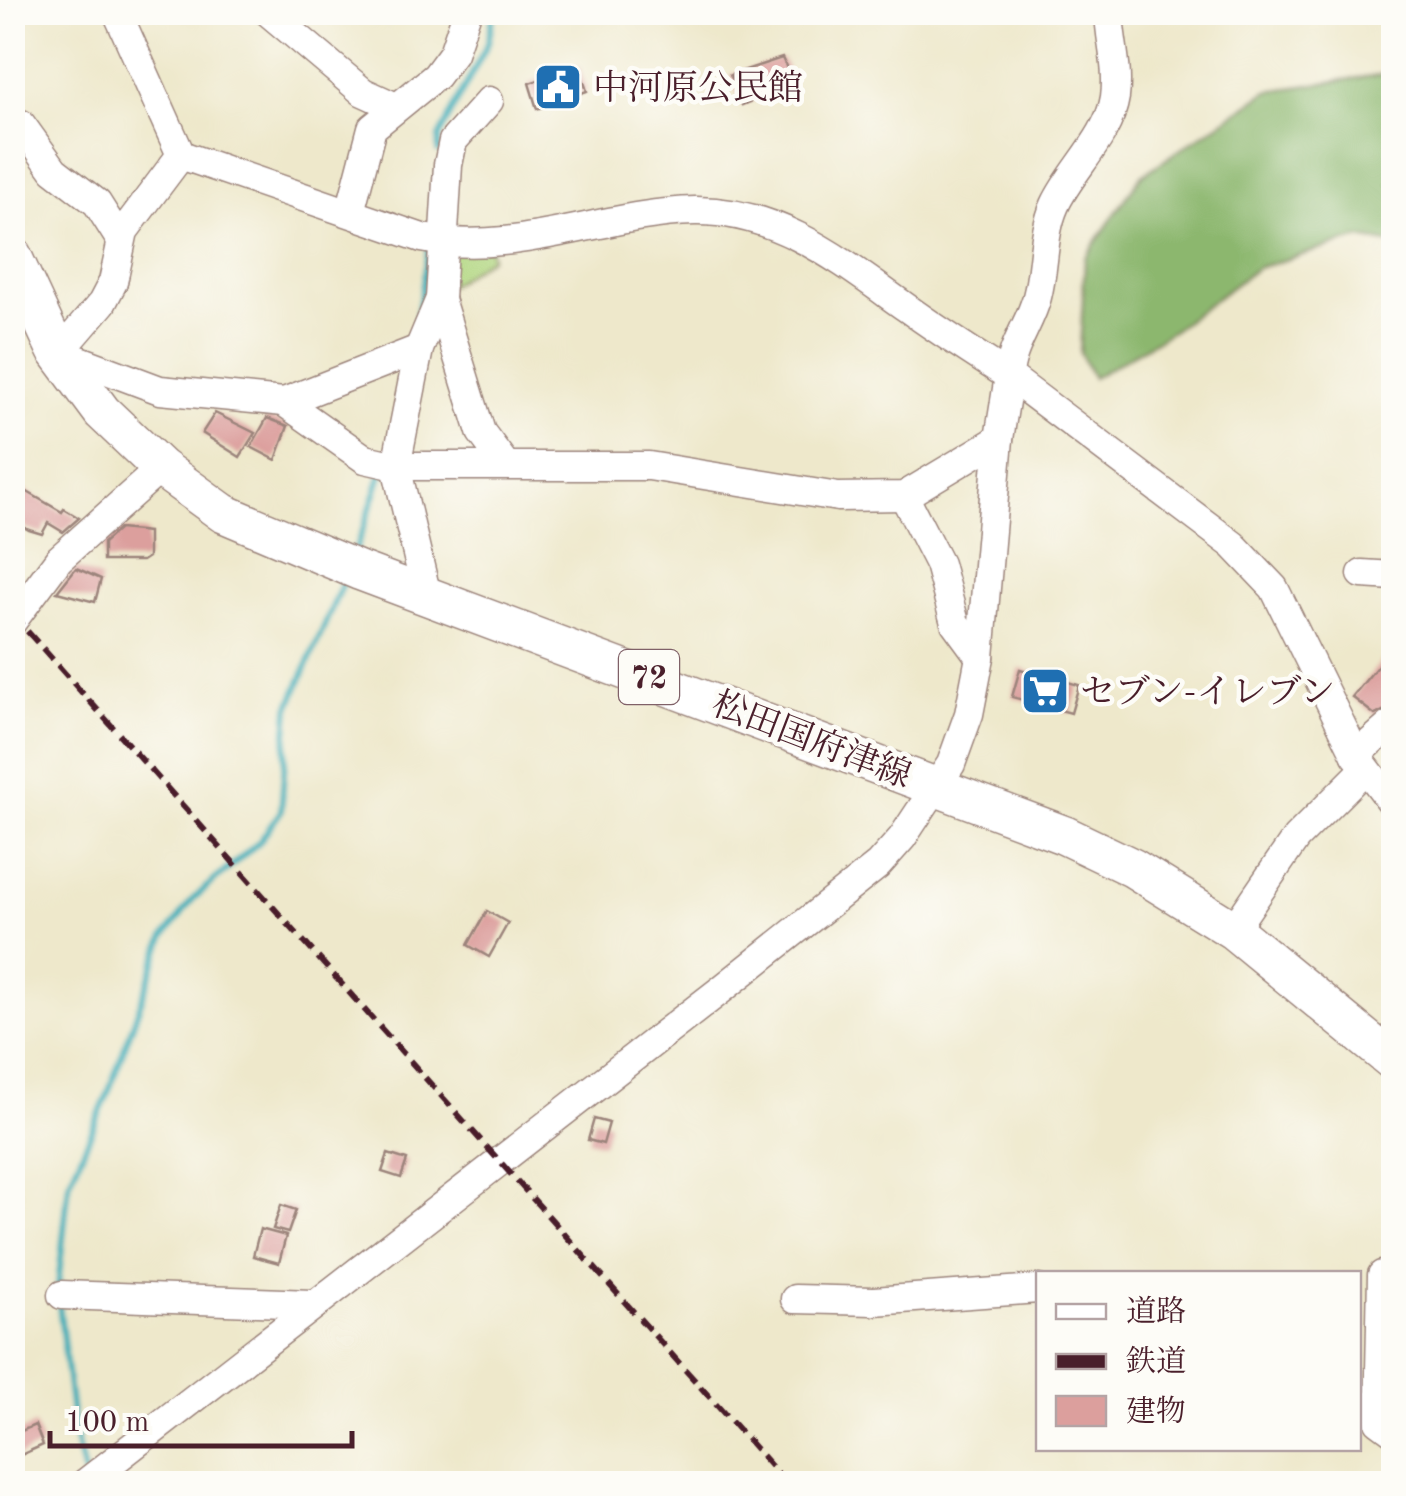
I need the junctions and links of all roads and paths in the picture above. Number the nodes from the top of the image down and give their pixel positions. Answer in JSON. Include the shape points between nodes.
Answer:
{"nodes":[{"id":1,"x":118,"y":12,"type":"edge"},
{"id":2,"x":268,"y":12,"type":"edge"},
{"id":3,"x":467,"y":12,"type":"edge"},
{"id":4,"x":1109,"y":12,"type":"edge"},
{"id":5,"x":489,"y":100,"type":"dead end"},
{"id":6,"x":396,"y":107,"type":"junction"},
{"id":7,"x":21,"y":124,"type":"dead end"},
{"id":8,"x":181,"y":155,"type":"junction"},
{"id":9,"x":350,"y":212,"type":"junction"},
{"id":10,"x":122,"y":241,"type":"junction"},
{"id":11,"x":434,"y":241,"type":"junction"},
{"id":12,"x":12,"y":255,"type":"edge"},
{"id":13,"x":440,"y":298,"type":"junction"},
{"id":14,"x":409,"y":351,"type":"junction"},
{"id":15,"x":57,"y":352,"type":"junction"},
{"id":16,"x":1009,"y":376,"type":"junction"},
{"id":17,"x":284,"y":402,"type":"junction"},
{"id":18,"x":998,"y":439,"type":"junction"},
{"id":19,"x":505,"y":464,"type":"junction"},
{"id":20,"x":389,"y":465,"type":"junction"},
{"id":21,"x":161,"y":468,"type":"junction"},
{"id":22,"x":904,"y":496,"type":"junction"},
{"id":23,"x":1362,"y":574,"type":"dead end"},
{"id":24,"x":1394,"y":576,"type":"edge"},
{"id":25,"x":427,"y":596,"type":"junction"},
{"id":26,"x":12,"y":622,"type":"edge"},
{"id":27,"x":980,"y":657,"type":"junction"},
{"id":28,"x":1394,"y":722,"type":"edge"},
{"id":29,"x":1360,"y":762,"type":"junction"},
{"id":30,"x":936,"y":787,"type":"junction"},
{"id":31,"x":1394,"y":805,"type":"edge"},
{"id":32,"x":1233,"y":930,"type":"junction"},
{"id":33,"x":1394,"y":1062,"type":"edge"},
{"id":34,"x":1378,"y":1275,"type":"edge"},
{"id":35,"x":1036,"y":1289,"type":"edge"},
{"id":36,"x":62,"y":1295,"type":"dead end"},
{"id":37,"x":795,"y":1298,"type":"dead end"},
{"id":38,"x":312,"y":1304,"type":"junction"},
{"id":39,"x":1394,"y":1432,"type":"edge"},
{"id":40,"x":88,"y":1480,"type":"edge"}],
"edges":[{"from":1,"to":8,"type":"street"},
{"from":2,"to":6,"type":"street","via":[[363,92]]},
{"from":3,"to":6,"type":"street","via":[[436,76]]},
{"from":4,"to":16,"type":"street","via":[[1117,56],[1115,102],[1056,203],[1037,296]]},
{"from":5,"to":11,"type":"street","via":[[454,141]]},
{"from":6,"to":9,"type":"street","via":[[372,128]]},
{"from":7,"to":10,"type":"street","via":[[54,170],[97,203]]},
{"from":8,"to":9,"type":"street"},
{"from":8,"to":10,"type":"street","via":[[136,209]]},
{"from":9,"to":11,"type":"street"},
{"from":10,"to":15,"type":"street","via":[[102,303]]},
{"from":11,"to":13,"type":"street"},
{"from":11,"to":16,"type":"street","via":[[544,237],[695,212],[746,217],[840,258]]},
{"from":12,"to":15,"type":"main road","name":"松田国府津線","number":"72"},
{"from":13,"to":14,"type":"street"},
{"from":13,"to":19,"type":"street","via":[[481,432]]},
{"from":14,"to":17,"type":"street"},
{"from":14,"to":20,"type":"street"},
{"from":15,"to":17,"type":"street","via":[[160,390]]},
{"from":15,"to":21,"type":"main road","name":"松田国府津線","number":"72","via":[[102,412]]},
{"from":16,"to":18,"type":"street"},
{"from":16,"to":29,"type":"street","via":[[1233,545],[1274,588]]},
{"from":17,"to":20,"type":"street","via":[[366,459]]},
{"from":18,"to":22,"type":"street"},
{"from":18,"to":27,"type":"street"},
{"from":19,"to":20,"type":"street"},
{"from":19,"to":22,"type":"street","via":[[649,466],[838,498]]},
{"from":20,"to":25,"type":"street"},
{"from":21,"to":25,"type":"main road","name":"松田国府津線","number":"72","via":[[223,513]]},
{"from":21,"to":26,"type":"street","via":[[59,559]]},
{"from":22,"to":27,"type":"street","via":[[939,564],[955,624]]},
{"from":23,"to":24,"type":"street"},
{"from":25,"to":30,"type":"main road","name":"松田国府津線","number":"72"},
{"from":27,"to":30,"type":"street","via":[[969,714]]},
{"from":28,"to":29,"type":"street"},
{"from":29,"to":31,"type":"street"},
{"from":29,"to":32,"type":"street","via":[[1296,838]]},
{"from":30,"to":32,"type":"main road","name":"松田国府津線","number":"72","via":[[1133,868]]},
{"from":30,"to":38,"type":"street","via":[[878,865]]},
{"from":32,"to":33,"type":"main road","name":"松田国府津線","number":"72"},
{"from":34,"to":39,"type":"street","via":[[1380,1421]]},
{"from":35,"to":37,"type":"street"},
{"from":36,"to":38,"type":"street"},
{"from":38,"to":40,"type":"street"}]}
